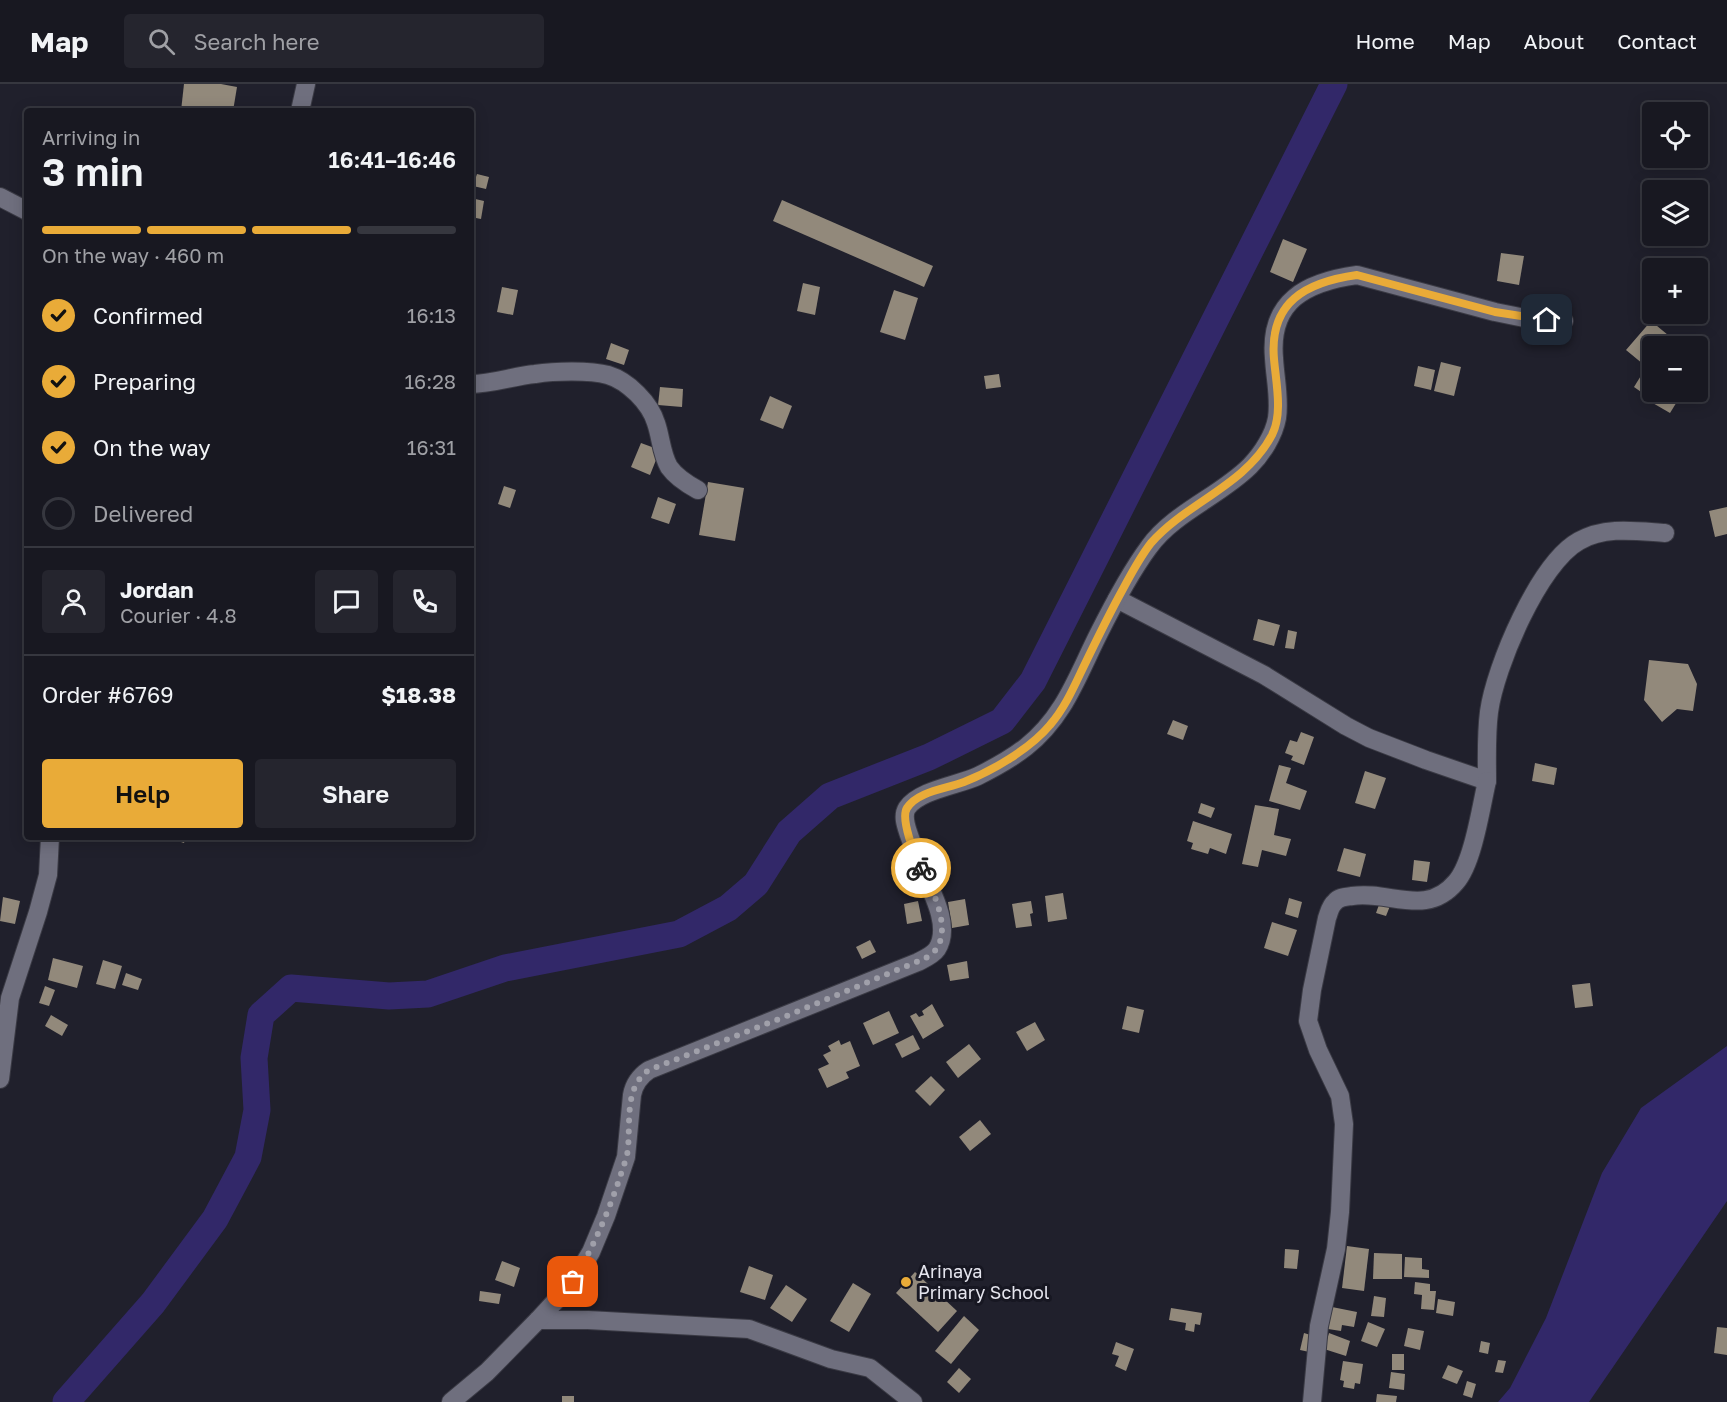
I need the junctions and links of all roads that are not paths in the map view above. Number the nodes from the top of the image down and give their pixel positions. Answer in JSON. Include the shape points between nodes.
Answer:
{"nodes":[{"id":1,"x":306,"y":84,"type":"edge"},
{"id":2,"x":301,"y":108,"type":"edge"},
{"id":3,"x":0,"y":197,"type":"edge"},
{"id":4,"x":24,"y":209,"type":"edge"},
{"id":5,"x":1564,"y":321,"type":"dead end"},
{"id":6,"x":474,"y":383,"type":"edge"},
{"id":7,"x":698,"y":489,"type":"dead end"},
{"id":8,"x":1665,"y":533,"type":"dead end"},
{"id":9,"x":1117,"y":599,"type":"junction"},
{"id":10,"x":1487,"y":781,"type":"junction"},
{"id":11,"x":50,"y":840,"type":"edge"},
{"id":12,"x":5,"y":998,"type":"edge"},
{"id":13,"x":0,"y":1079,"type":"edge"},
{"id":14,"x":538,"y":1320,"type":"junction"},
{"id":15,"x":451,"y":1402,"type":"edge"},
{"id":16,"x":913,"y":1402,"type":"edge"},
{"id":17,"x":1312,"y":1402,"type":"edge"}],
"edges":[{"from":1,"to":2,"type":"street"},
{"from":3,"to":4,"type":"street"},
{"from":5,"to":9,"type":"street","via":[[1495,312],[1357,275],[1305,290],[1292,298],[1276,323],[1273,340],[1278,399],[1272,434],[1252,464],[1150,544]]},
{"from":6,"to":7,"type":"street","via":[[536,373],[609,375],[647,405],[657,423],[670,468]]},
{"from":8,"to":10,"type":"street","via":[[1597,534],[1569,548],[1555,562],[1511,640],[1493,688]]},
{"from":9,"to":10,"type":"street","via":[[1254,670],[1369,738]]},
{"from":9,"to":14,"type":"street","via":[[1063,708],[1050,725],[1023,749],[987,771],[923,795],[906,810],[905,821],[918,862],[940,909],[937,948],[918,962],[643,1074],[634,1088],[626,1157],[591,1252],[573,1282]]},
{"from":10,"to":17,"type":"street","via":[[1466,863],[1457,881],[1440,897],[1420,901],[1374,895],[1342,897],[1335,901],[1326,918],[1308,1021],[1340,1096],[1344,1124],[1336,1249],[1319,1326]]},
{"from":11,"to":12,"type":"street","via":[[48,875],[38,912]]},
{"from":12,"to":13,"type":"street"},
{"from":14,"to":15,"type":"street"},
{"from":14,"to":16,"type":"street","via":[[749,1329],[831,1359],[870,1368]]}]}
